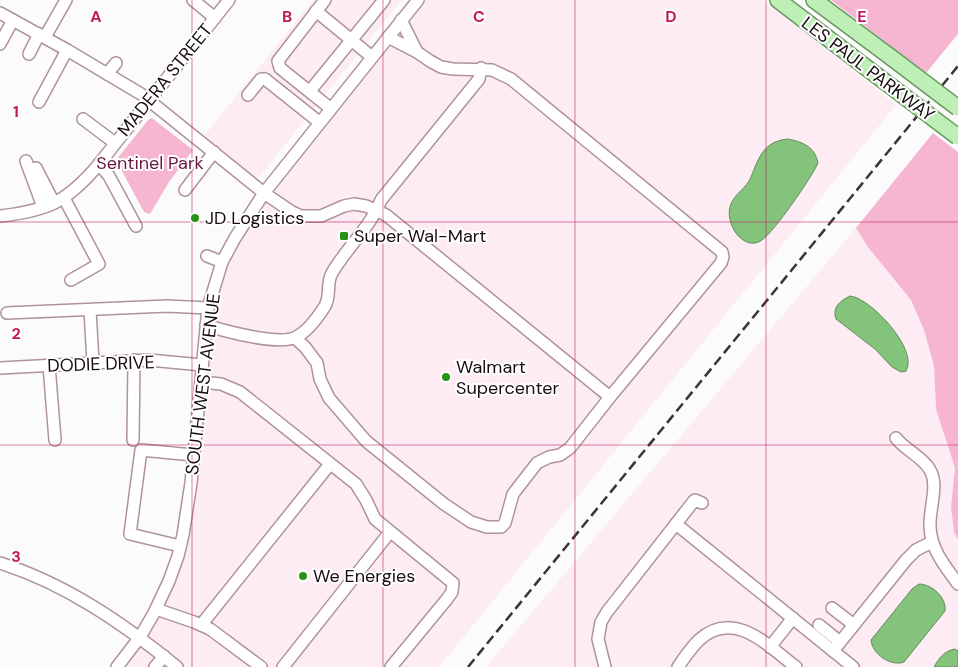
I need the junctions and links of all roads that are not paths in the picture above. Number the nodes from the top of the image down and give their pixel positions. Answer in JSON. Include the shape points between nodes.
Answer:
{"nodes":[{"id":1,"x":66,"y":0,"type":"edge"},
{"id":2,"x":193,"y":0,"type":"edge"},
{"id":3,"x":229,"y":0,"type":"edge"},
{"id":4,"x":326,"y":0,"type":"edge"},
{"id":5,"x":384,"y":0,"type":"edge"},
{"id":6,"x":778,"y":0,"type":"edge"},
{"id":7,"x":814,"y":0,"type":"edge"},
{"id":8,"x":414,"y":1,"type":"edge"},
{"id":9,"x":316,"y":11,"type":"junction"},
{"id":10,"x":0,"y":13,"type":"edge"},
{"id":11,"x":215,"y":18,"type":"junction"},
{"id":12,"x":13,"y":20,"type":"junction"},
{"id":13,"x":401,"y":20,"type":"junction"},
{"id":14,"x":42,"y":36,"type":"junction"},
{"id":15,"x":388,"y":37,"type":"junction"},
{"id":16,"x":352,"y":40,"type":"junction"},
{"id":17,"x":0,"y":44,"type":"edge"},
{"id":18,"x":67,"y":50,"type":"junction"},
{"id":19,"x":417,"y":52,"type":"junction"},
{"id":20,"x":29,"y":54,"type":"dead end"},
{"id":21,"x":372,"y":56,"type":"junction"},
{"id":22,"x":116,"y":63,"type":"dead end"},
{"id":23,"x":481,"y":68,"type":"junction"},
{"id":24,"x":108,"y":74,"type":"junction"},
{"id":25,"x":310,"y":91,"type":"junction"},
{"id":26,"x":248,"y":95,"type":"dead end"},
{"id":27,"x":148,"y":100,"type":"junction"},
{"id":28,"x":39,"y":102,"type":"dead end"},
{"id":29,"x":330,"y":108,"type":"junction"},
{"id":30,"x":958,"y":108,"type":"edge"},
{"id":31,"x":83,"y":119,"type":"dead end"},
{"id":32,"x":319,"y":122,"type":"junction"},
{"id":33,"x":958,"y":137,"type":"edge"},
{"id":34,"x":115,"y":143,"type":"junction"},
{"id":35,"x":214,"y":152,"type":"junction"},
{"id":36,"x":26,"y":161,"type":"dead end"},
{"id":37,"x":98,"y":164,"type":"junction"},
{"id":38,"x":36,"y":168,"type":"dead end"},
{"id":39,"x":185,"y":190,"type":"dead end"},
{"id":40,"x":264,"y":193,"type":"junction"},
{"id":41,"x":54,"y":203,"type":"junction"},
{"id":42,"x":377,"y":210,"type":"junction"},
{"id":43,"x":0,"y":216,"type":"edge"},
{"id":44,"x":136,"y":226,"type":"dead end"},
{"id":45,"x":207,"y":256,"type":"dead end"},
{"id":46,"x":222,"y":262,"type":"junction"},
{"id":47,"x":71,"y":280,"type":"dead end"},
{"id":48,"x":208,"y":308,"type":"junction"},
{"id":49,"x":90,"y":310,"type":"junction"},
{"id":50,"x":7,"y":314,"type":"dead end"},
{"id":51,"x":206,"y":325,"type":"junction"},
{"id":52,"x":295,"y":338,"type":"junction"},
{"id":53,"x":134,"y":360,"type":"junction"},
{"id":54,"x":93,"y":362,"type":"junction"},
{"id":55,"x":49,"y":365,"type":"junction"},
{"id":56,"x":202,"y":365,"type":"junction"},
{"id":57,"x":0,"y":368,"type":"edge"},
{"id":58,"x":201,"y":382,"type":"junction"},
{"id":59,"x":610,"y":397,"type":"junction"},
{"id":60,"x":896,"y":438,"type":"dead end"},
{"id":61,"x":55,"y":440,"type":"dead end"},
{"id":62,"x":133,"y":440,"type":"dead end"},
{"id":63,"x":194,"y":454,"type":"junction"},
{"id":64,"x":330,"y":464,"type":"junction"},
{"id":65,"x":702,"y":503,"type":"dead end"},
{"id":66,"x":682,"y":520,"type":"junction"},
{"id":67,"x":390,"y":532,"type":"junction"},
{"id":68,"x":932,"y":542,"type":"junction"},
{"id":69,"x":180,"y":546,"type":"junction"},
{"id":70,"x":0,"y":563,"type":"edge"},
{"id":71,"x":958,"y":584,"type":"edge"},
{"id":72,"x":832,"y":608,"type":"dead end"},
{"id":73,"x":156,"y":609,"type":"junction"},
{"id":74,"x":793,"y":618,"type":"junction"},
{"id":75,"x":201,"y":625,"type":"junction"},
{"id":76,"x":819,"y":625,"type":"dead end"},
{"id":77,"x":854,"y":625,"type":"junction"},
{"id":78,"x":140,"y":637,"type":"junction"},
{"id":79,"x":837,"y":646,"type":"junction"},
{"id":80,"x":770,"y":647,"type":"junction"},
{"id":81,"x":164,"y":656,"type":"junction"},
{"id":82,"x":117,"y":667,"type":"edge"},
{"id":83,"x":155,"y":667,"type":"edge"},
{"id":84,"x":177,"y":667,"type":"edge"},
{"id":85,"x":261,"y":667,"type":"edge"},
{"id":86,"x":283,"y":667,"type":"edge"},
{"id":87,"x":391,"y":667,"type":"edge"},
{"id":88,"x":606,"y":667,"type":"edge"},
{"id":89,"x":678,"y":667,"type":"edge"},
{"id":90,"x":796,"y":667,"type":"edge"},
{"id":91,"x":853,"y":667,"type":"edge"}],
"edges":[{"from":1,"to":14,"type":"street"},
{"from":2,"to":11,"type":"street"},
{"from":3,"to":11,"type":"street","name":"MADERA STREET"},
{"from":4,"to":9,"type":"street"},
{"from":5,"to":16,"type":"street"},
{"from":6,"to":33,"type":"main road","name":"LES PAUL PARKWAY","bridge":true},
{"from":7,"to":30,"type":"main road","name":"LES PAUL PARKWAY","bridge":true},
{"from":8,"to":13,"type":"street","name":"SOUTH WEST AVENUE"},
{"from":9,"to":16,"type":"street"},
{"from":9,"to":25,"type":"street","via":[[278,61],[280,68]]},
{"from":10,"to":12,"type":"street"},
{"from":11,"to":27,"type":"street","name":"MADERA STREET"},
{"from":12,"to":14,"type":"street"},
{"from":12,"to":17,"type":"street"},
{"from":13,"to":15,"type":"street","name":"SOUTH WEST AVENUE"},
{"from":13,"to":19,"type":"street"},
{"from":14,"to":18,"type":"street"},
{"from":14,"to":20,"type":"street"},
{"from":15,"to":19,"type":"street"},
{"from":15,"to":21,"type":"street","name":"SOUTH WEST AVENUE"},
{"from":16,"to":21,"type":"street"},
{"from":16,"to":25,"type":"street"},
{"from":18,"to":24,"type":"street"},
{"from":18,"to":28,"type":"street"},
{"from":19,"to":23,"type":"street","via":[[441,67]]},
{"from":21,"to":29,"type":"street","name":"SOUTH WEST AVENUE"},
{"from":22,"to":24,"type":"street"},
{"from":23,"to":42,"type":"street","via":[[479,79],[381,200]]},
{"from":23,"to":59,"type":"street","via":[[511,79],[722,252],[721,263]]},
{"from":24,"to":27,"type":"street"},
{"from":25,"to":29,"type":"street"},
{"from":26,"to":32,"type":"street","via":[[263,78]]},
{"from":27,"to":34,"type":"street","name":"MADERA STREET"},
{"from":27,"to":35,"type":"street"},
{"from":29,"to":32,"type":"street","name":"SOUTH WEST AVENUE"},
{"from":31,"to":34,"type":"street"},
{"from":32,"to":40,"type":"street","name":"SOUTH WEST AVENUE"},
{"from":34,"to":37,"type":"street","name":"MADERA STREET"},
{"from":35,"to":39,"type":"street","via":[[197,179]]},
{"from":35,"to":40,"type":"street"},
{"from":36,"to":41,"type":"street"},
{"from":37,"to":41,"type":"street","name":"MADERA STREET","via":[[86,178]]},
{"from":37,"to":44,"type":"street","via":[[109,176]]},
{"from":38,"to":41,"type":"street"},
{"from":40,"to":42,"type":"street","via":[[302,216],[321,216],[354,204]]},
{"from":40,"to":46,"type":"street","name":"SOUTH WEST AVENUE"},
{"from":41,"to":43,"type":"street"},
{"from":41,"to":47,"type":"street","via":[[99,264]]},
{"from":42,"to":52,"type":"street","via":[[331,274],[326,305]]},
{"from":42,"to":59,"type":"street"},
{"from":45,"to":46,"type":"street"},
{"from":46,"to":48,"type":"street","name":"SOUTH WEST AVENUE"},
{"from":48,"to":49,"type":"street","via":[[167,306]]},
{"from":48,"to":51,"type":"street","name":"SOUTH WEST AVENUE"},
{"from":49,"to":50,"type":"street"},
{"from":49,"to":54,"type":"street"},
{"from":51,"to":52,"type":"street","via":[[280,341]]},
{"from":51,"to":56,"type":"street","name":"SOUTH WEST AVENUE"},
{"from":52,"to":59,"type":"street","via":[[318,364],[320,380],[329,398],[366,441],[444,504],[471,522],[488,528],[501,527],[505,523],[513,494],[538,463],[570,448]]},
{"from":53,"to":54,"type":"street","name":"DODIE DRIVE"},
{"from":53,"to":56,"type":"street","name":"DODIE DRIVE"},
{"from":53,"to":62,"type":"street"},
{"from":54,"to":55,"type":"street","name":"DODIE DRIVE"},
{"from":55,"to":57,"type":"street","name":"DODIE DRIVE"},
{"from":55,"to":61,"type":"street"},
{"from":56,"to":58,"type":"street","name":"SOUTH WEST AVENUE"},
{"from":58,"to":63,"type":"street","name":"SOUTH WEST AVENUE"},
{"from":58,"to":64,"type":"street","via":[[221,384],[233,394],[250,399]]},
{"from":60,"to":68,"type":"street","via":[[932,474]]},
{"from":63,"to":69,"type":"street","name":"SOUTH WEST AVENUE"},
{"from":63,"to":69,"type":"street","via":[[141,450],[130,534]]},
{"from":64,"to":67,"type":"street","via":[[356,484],[375,519]]},
{"from":64,"to":75,"type":"street","via":[[315,478]]},
{"from":65,"to":66,"type":"street","via":[[695,500]]},
{"from":66,"to":74,"type":"street"},
{"from":66,"to":88,"type":"street","via":[[601,622],[599,644]]},
{"from":67,"to":86,"type":"street"},
{"from":67,"to":87,"type":"street","via":[[450,580],[454,587]]},
{"from":68,"to":71,"type":"street"},
{"from":68,"to":77,"type":"street","via":[[916,550],[906,560]]},
{"from":69,"to":73,"type":"street","name":"SOUTH WEST AVENUE"},
{"from":70,"to":78,"type":"street","via":[[68,593]]},
{"from":72,"to":77,"type":"street"},
{"from":73,"to":75,"type":"street"},
{"from":73,"to":78,"type":"street","name":"SOUTH WEST AVENUE"},
{"from":74,"to":79,"type":"street"},
{"from":74,"to":80,"type":"street"},
{"from":75,"to":85,"type":"street"},
{"from":76,"to":79,"type":"street"},
{"from":77,"to":79,"type":"street"},
{"from":78,"to":81,"type":"street"},
{"from":78,"to":82,"type":"street","name":"SOUTH WEST AVENUE"},
{"from":79,"to":91,"type":"street"},
{"from":80,"to":89,"type":"street","via":[[744,630],[717,630],[697,642]]},
{"from":80,"to":90,"type":"street"},
{"from":81,"to":83,"type":"street"},
{"from":81,"to":84,"type":"street"}]}
